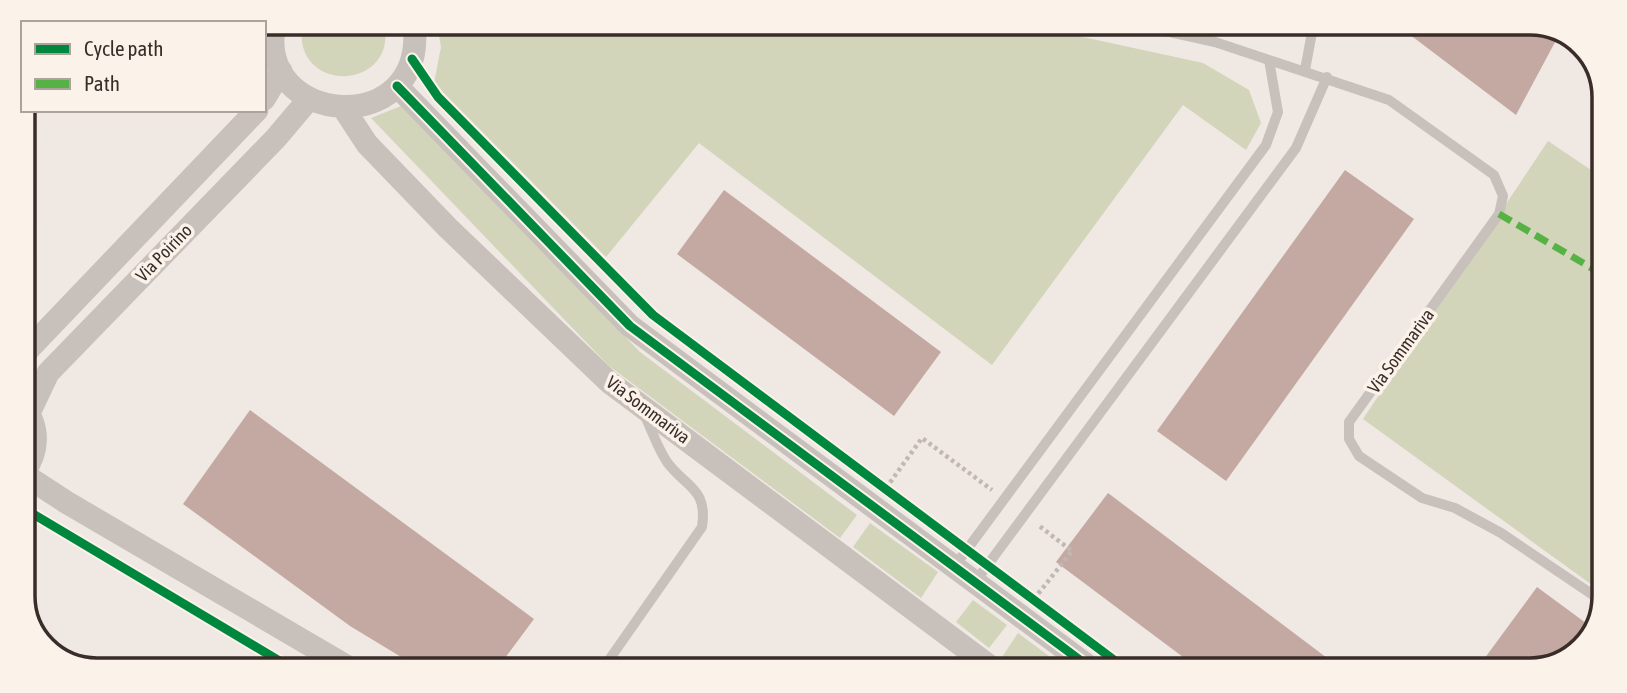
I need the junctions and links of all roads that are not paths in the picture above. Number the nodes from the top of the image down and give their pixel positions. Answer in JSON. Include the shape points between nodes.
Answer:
{"nodes":[{"id":1,"x":275,"y":35,"type":"edge"},
{"id":2,"x":413,"y":35,"type":"edge"},
{"id":3,"x":1183,"y":35,"type":"edge"},
{"id":4,"x":1311,"y":35,"type":"edge"},
{"id":5,"x":1269,"y":60,"type":"junction"},
{"id":6,"x":1305,"y":70,"type":"junction"},
{"id":7,"x":281,"y":71,"type":"junction"},
{"id":8,"x":1327,"y":78,"type":"junction"},
{"id":9,"x":397,"y":86,"type":"junction"},
{"id":10,"x":266,"y":96,"type":"edge"},
{"id":11,"x":309,"y":99,"type":"junction"},
{"id":12,"x":344,"y":109,"type":"junction"},
{"id":13,"x":255,"y":112,"type":"edge"},
{"id":14,"x":35,"y":342,"type":"edge"},
{"id":15,"x":35,"y":394,"type":"edge"},
{"id":16,"x":639,"y":404,"type":"junction"},
{"id":17,"x":35,"y":482,"type":"edge"},
{"id":18,"x":954,"y":567,"type":"junction"},
{"id":19,"x":975,"y":582,"type":"junction"},
{"id":20,"x":1592,"y":593,"type":"edge"},
{"id":21,"x":332,"y":658,"type":"edge"},
{"id":22,"x":610,"y":658,"type":"edge"},
{"id":23,"x":979,"y":658,"type":"edge"},
{"id":24,"x":1078,"y":658,"type":"edge"}],
"edges":[{"from":1,"to":7,"type":"street"},
{"from":2,"to":9,"type":"street","via":[[412,59]]},
{"from":3,"to":5,"type":"lane","name":"Via Sommariva"},
{"from":4,"to":6,"type":"lane"},
{"from":5,"to":6,"type":"lane","name":"Via Sommariva"},
{"from":5,"to":18,"type":"lane","via":[[1278,112],[1266,145]]},
{"from":6,"to":8,"type":"lane","name":"Via Sommariva"},
{"from":7,"to":10,"type":"street"},
{"from":7,"to":11,"type":"street"},
{"from":8,"to":19,"type":"lane","via":[[1296,148]]},
{"from":8,"to":20,"type":"lane","name":"Via Sommariva","via":[[1389,100],[1494,175],[1503,196],[1499,214],[1349,422],[1349,439],[1359,456],[1423,498],[1455,508],[1501,533]]},
{"from":9,"to":12,"type":"street","via":[[363,106]]},
{"from":9,"to":18,"type":"street","via":[[630,327]]},
{"from":11,"to":12,"type":"street"},
{"from":11,"to":15,"type":"street","name":"Via Poirino","via":[[48,373]]},
{"from":12,"to":16,"type":"street","name":"Via Sommariva","via":[[367,144],[448,228],[609,382]]},
{"from":13,"to":14,"type":"street","name":"Via Poirino"},
{"from":16,"to":22,"type":"lane","via":[[667,462],[697,491],[705,509],[702,527]]},
{"from":16,"to":23,"type":"street","name":"Via Sommariva"},
{"from":17,"to":21,"type":"street"},
{"from":18,"to":19,"type":"street"},
{"from":19,"to":24,"type":"street"}]}
